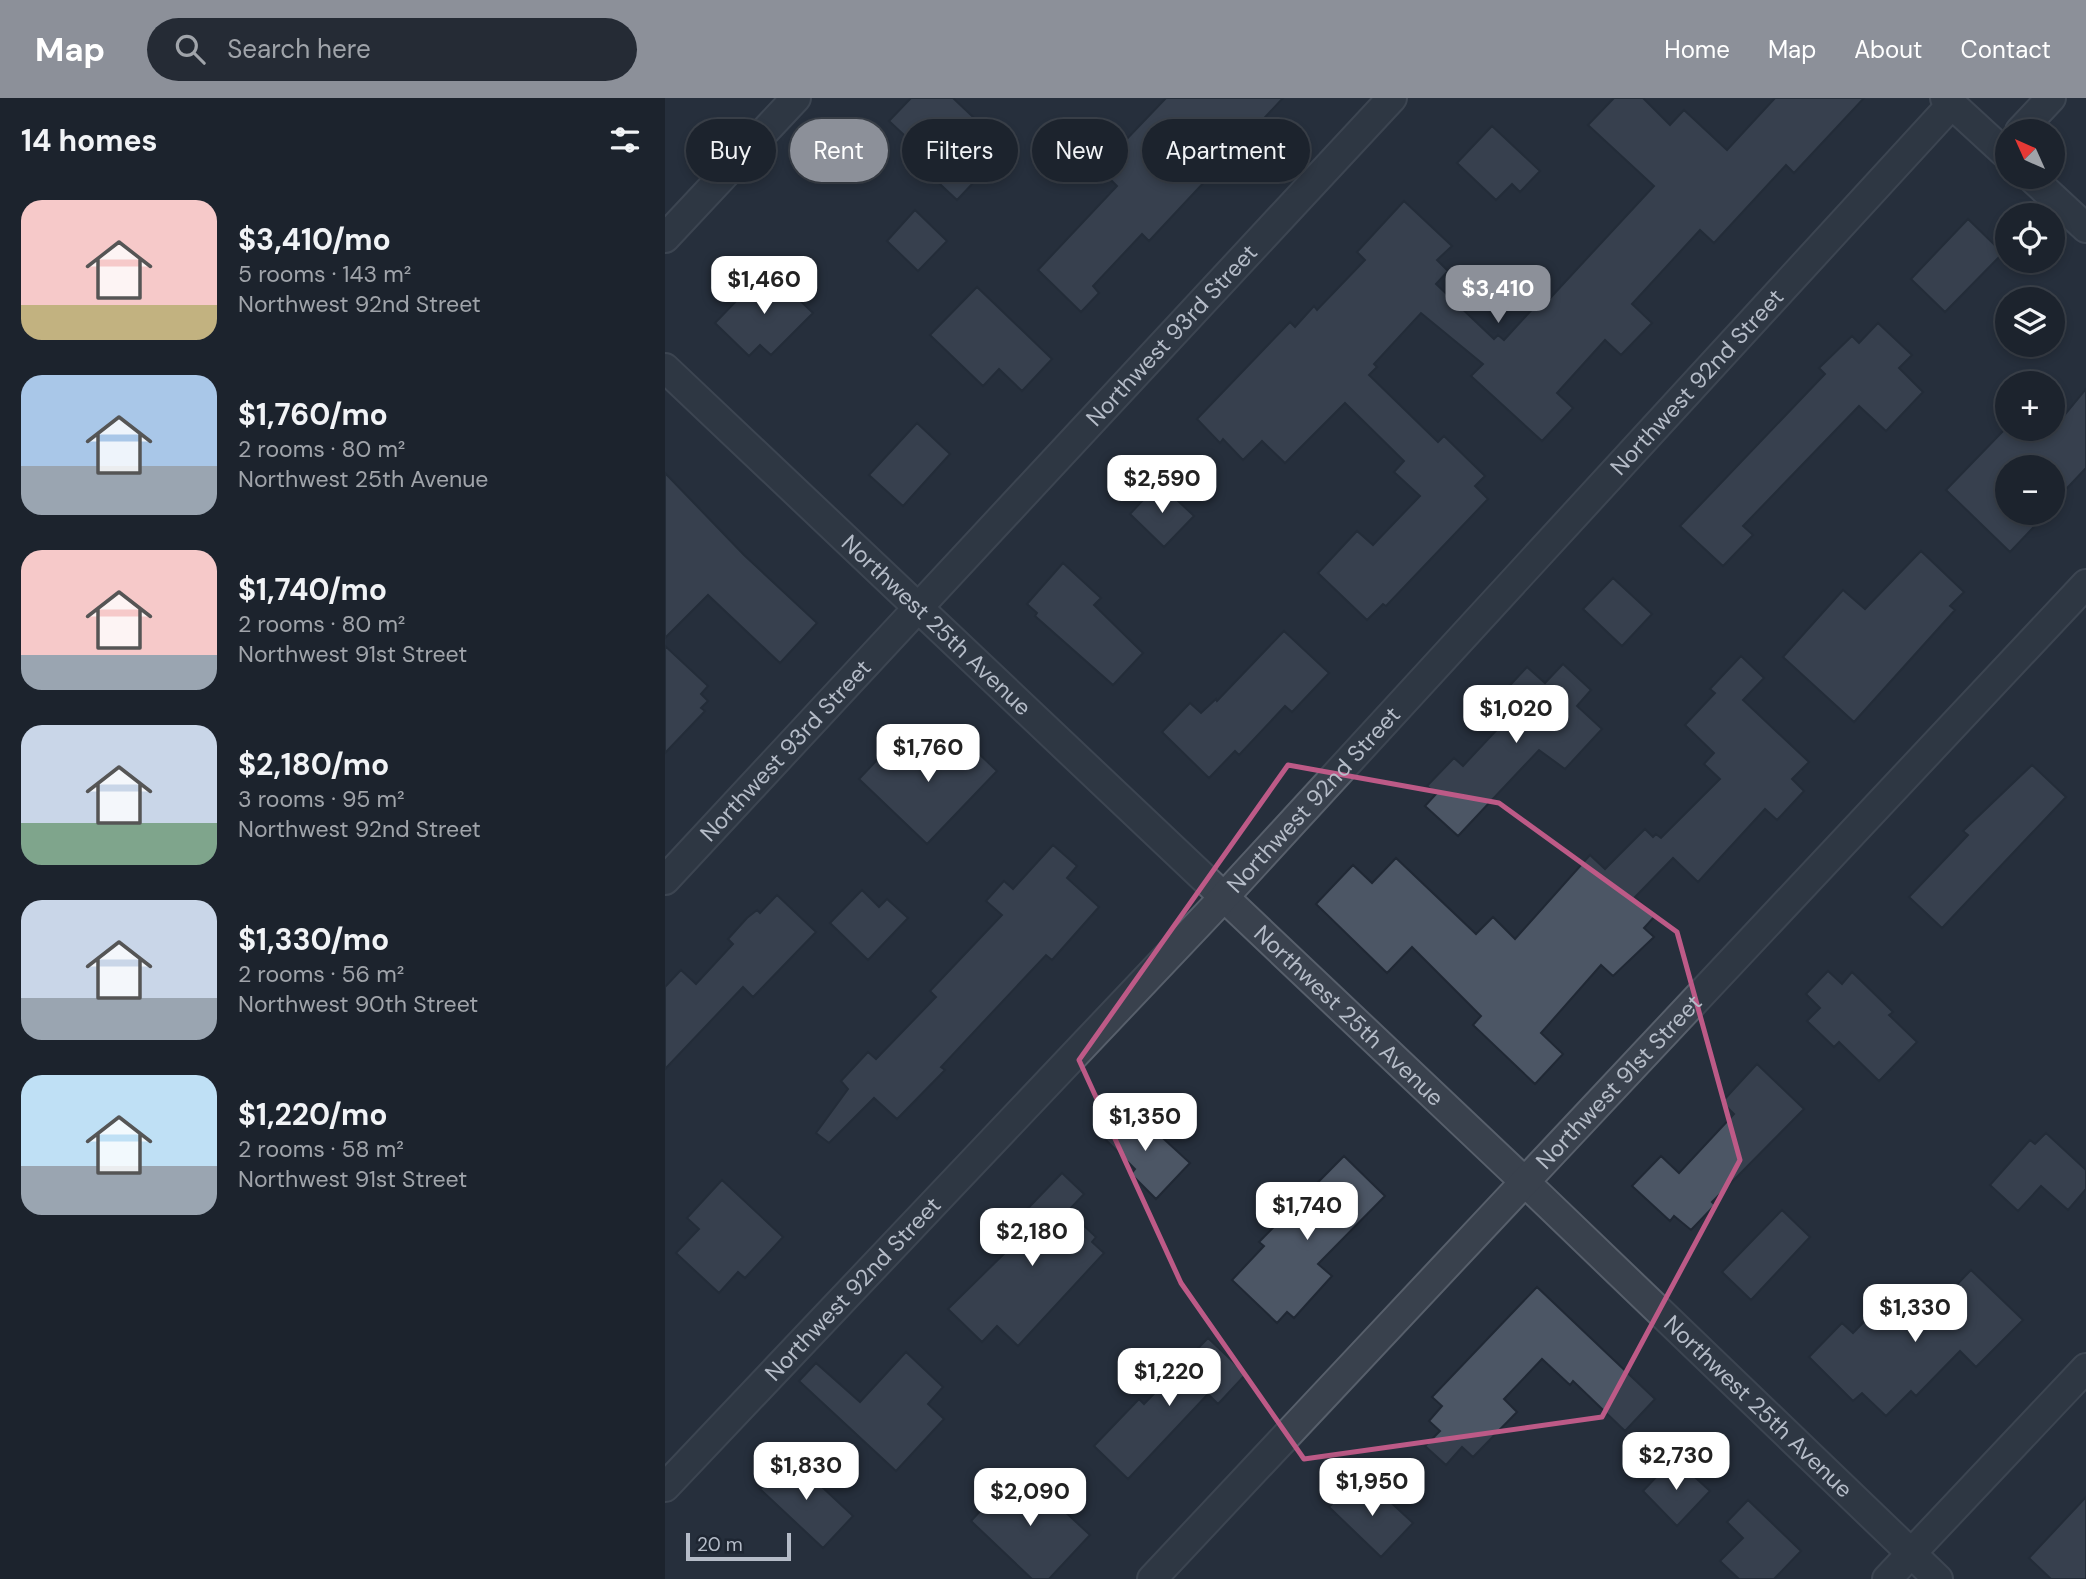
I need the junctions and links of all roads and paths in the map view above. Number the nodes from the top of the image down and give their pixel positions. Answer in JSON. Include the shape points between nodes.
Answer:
{"nodes":[{"id":1,"x":796,"y":98,"type":"edge"},
{"id":2,"x":1392,"y":98,"type":"edge"},
{"id":3,"x":2051,"y":98,"type":"edge"},
{"id":4,"x":1949,"y":101,"type":"edge"},
{"id":5,"x":2032,"y":119,"type":"edge"},
{"id":6,"x":1995,"y":135,"type":"edge"},
{"id":7,"x":2044,"y":189,"type":"edge"},
{"id":8,"x":2086,"y":228,"type":"edge"},
{"id":9,"x":665,"y":238,"type":"edge"},
{"id":10,"x":665,"y":368,"type":"edge"},
{"id":11,"x":2086,"y":584,"type":"edge"},
{"id":12,"x":919,"y":609,"type":"junction"},
{"id":13,"x":665,"y":880,"type":"edge"},
{"id":14,"x":1224,"y":897,"type":"junction"},
{"id":15,"x":1526,"y":1183,"type":"junction"},
{"id":16,"x":2086,"y":1368,"type":"edge"},
{"id":17,"x":665,"y":1487,"type":"edge"},
{"id":18,"x":1910,"y":1555,"type":"junction"},
{"id":19,"x":1152,"y":1579,"type":"edge"},
{"id":20,"x":1887,"y":1579,"type":"edge"},
{"id":21,"x":1938,"y":1579,"type":"edge"}],
"edges":[{"from":1,"to":9,"type":"street"},
{"from":2,"to":12,"type":"street","name":"Northwest 93rd Street"},
{"from":3,"to":5,"type":"street"},
{"from":4,"to":6,"type":"street"},
{"from":4,"to":14,"type":"street","name":"Northwest 92nd Street"},
{"from":7,"to":8,"type":"street"},
{"from":10,"to":12,"type":"street","name":"Northwest 25th Avenue"},
{"from":11,"to":15,"type":"street","name":"Northwest 91st Street"},
{"from":12,"to":13,"type":"street","name":"Northwest 93rd Street"},
{"from":12,"to":14,"type":"street","name":"Northwest 25th Avenue"},
{"from":14,"to":15,"type":"street","name":"Northwest 25th Avenue"},
{"from":14,"to":17,"type":"street","name":"Northwest 92nd Street"},
{"from":15,"to":18,"type":"street","name":"Northwest 25th Avenue"},
{"from":15,"to":19,"type":"street","name":"Northwest 91st Street"},
{"from":16,"to":18,"type":"street"},
{"from":18,"to":20,"type":"street"},
{"from":18,"to":21,"type":"street","name":"Northwest 25th Avenue"}]}
